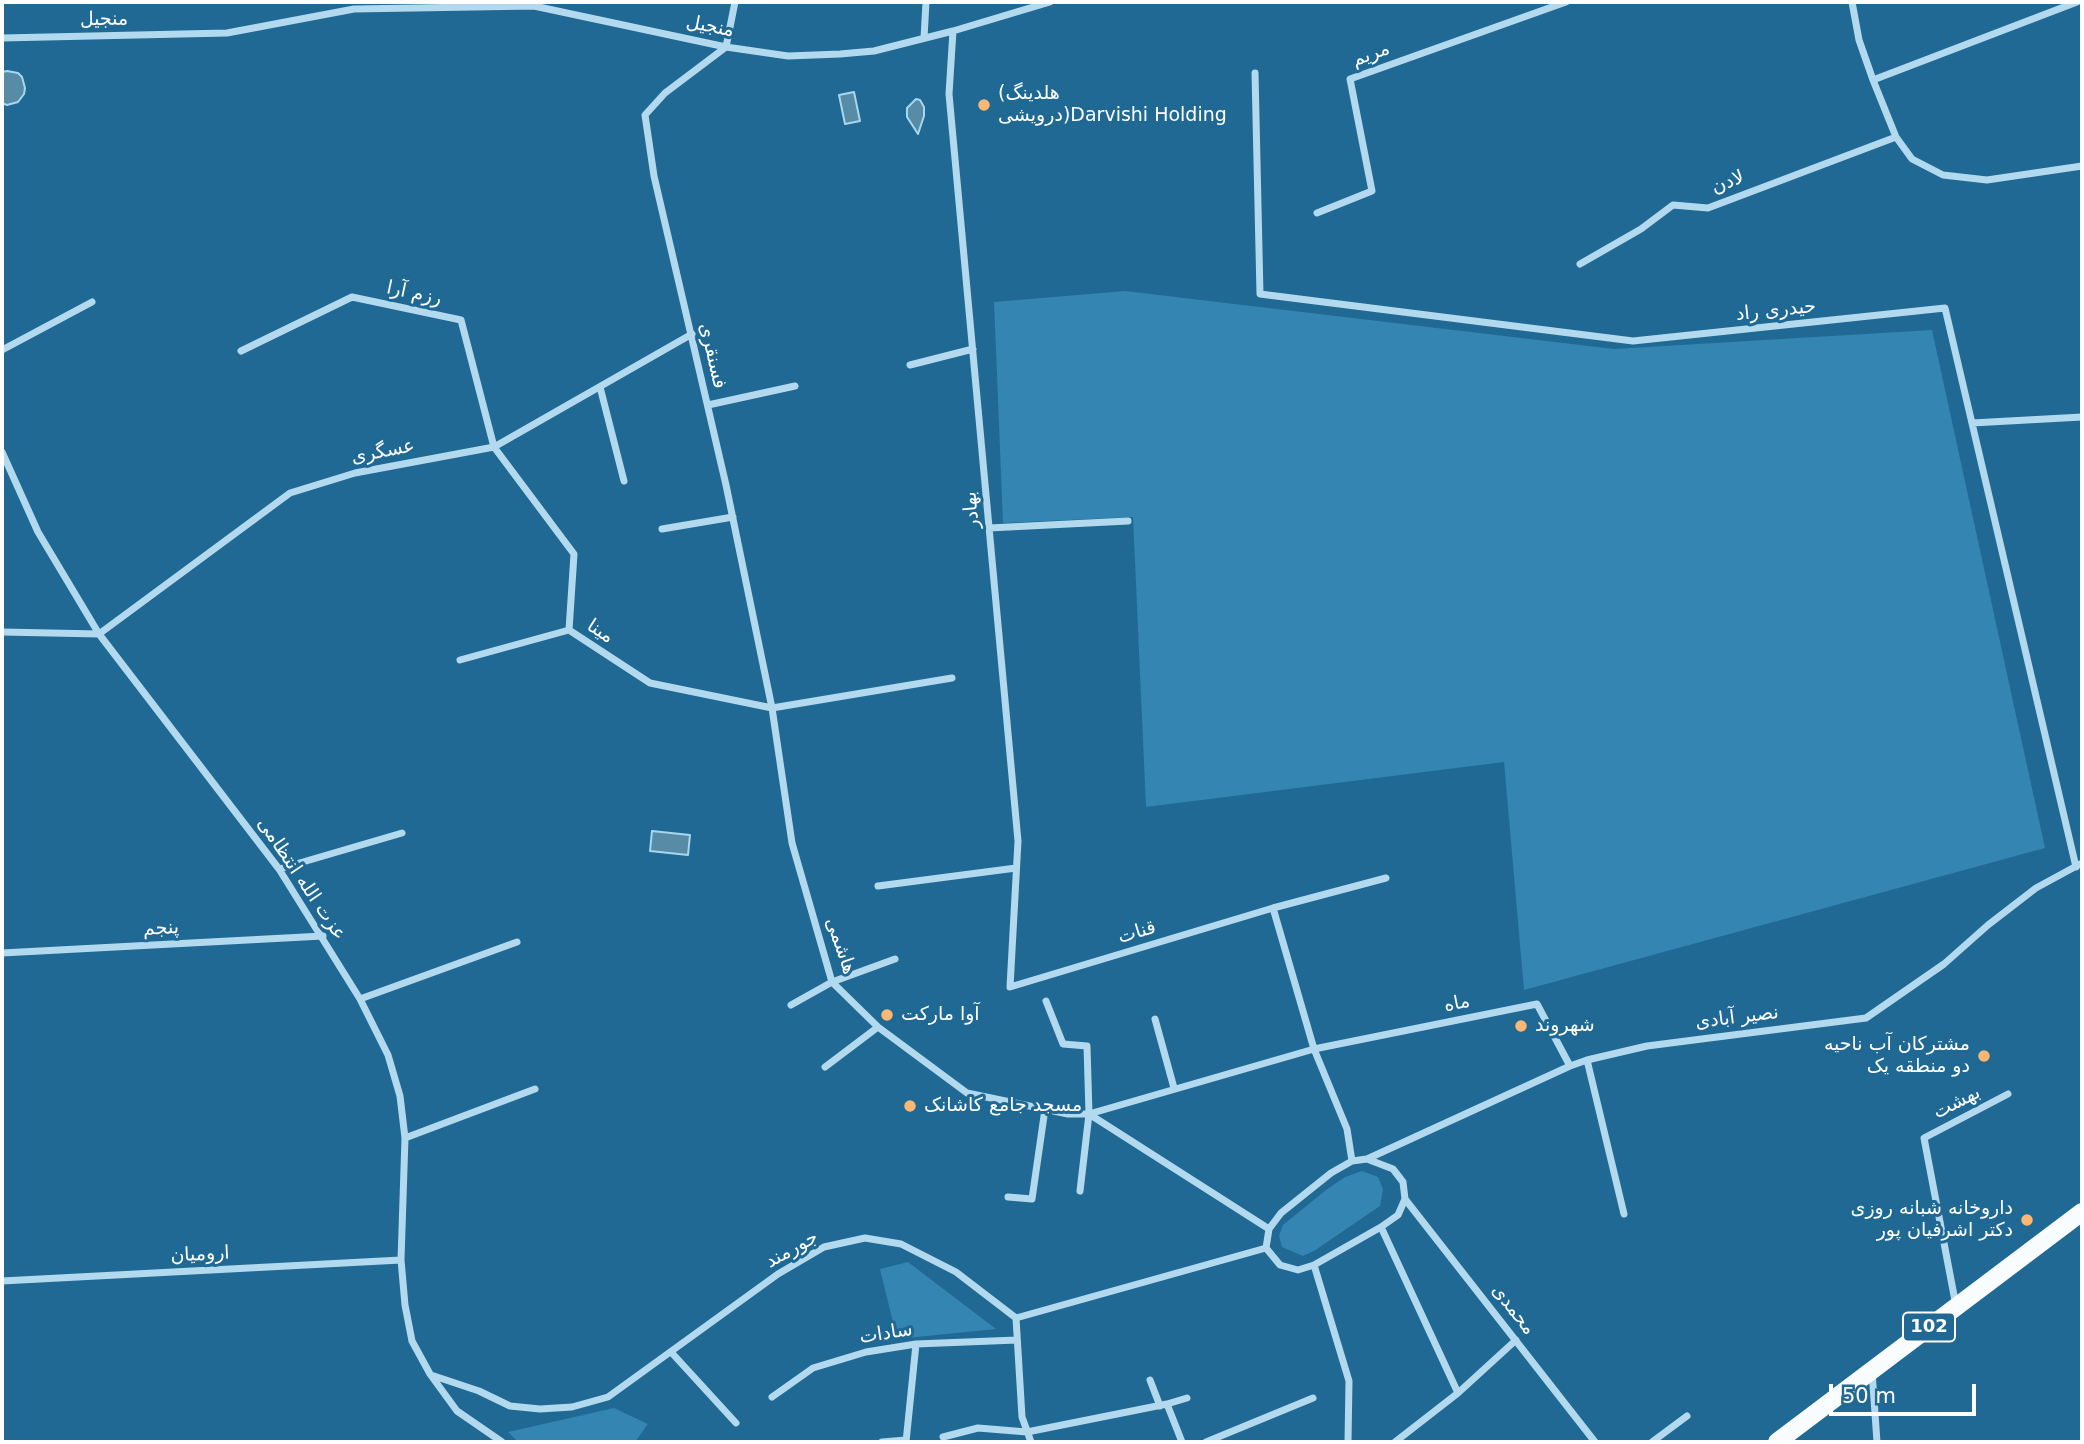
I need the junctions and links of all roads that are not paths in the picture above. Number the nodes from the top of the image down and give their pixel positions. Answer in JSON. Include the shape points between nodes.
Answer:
{"nodes":[{"id":1,"x":735,"y":2,"type":"edge"},
{"id":2,"x":926,"y":2,"type":"edge"},
{"id":3,"x":1050,"y":2,"type":"edge"},
{"id":4,"x":1566,"y":2,"type":"edge"},
{"id":5,"x":1852,"y":2,"type":"edge"},
{"id":6,"x":2077,"y":2,"type":"edge"},
{"id":7,"x":374,"y":5,"type":"edge"},
{"id":8,"x":953,"y":31,"type":"junction"},
{"id":9,"x":2,"y":38,"type":"edge"},
{"id":10,"x":924,"y":38,"type":"junction"},
{"id":11,"x":726,"y":47,"type":"junction"},
{"id":12,"x":1255,"y":73,"type":"dead end"},
{"id":13,"x":1873,"y":80,"type":"junction"},
{"id":14,"x":1896,"y":137,"type":"junction"},
{"id":15,"x":2082,"y":166,"type":"edge"},
{"id":16,"x":1317,"y":213,"type":"dead end"},
{"id":17,"x":1580,"y":264,"type":"dead end"},
{"id":18,"x":92,"y":302,"type":"dead end"},
{"id":19,"x":692,"y":334,"type":"junction"},
{"id":20,"x":973,"y":349,"type":"junction"},
{"id":21,"x":2,"y":350,"type":"edge"},
{"id":22,"x":241,"y":351,"type":"dead end"},
{"id":23,"x":910,"y":365,"type":"dead end"},
{"id":24,"x":796,"y":386,"type":"dead end"},
{"id":25,"x":600,"y":387,"type":"junction"},
{"id":26,"x":708,"y":405,"type":"junction"},
{"id":27,"x":2082,"y":417,"type":"edge"},
{"id":28,"x":1972,"y":423,"type":"junction"},
{"id":29,"x":494,"y":447,"type":"junction"},
{"id":30,"x":2,"y":452,"type":"edge"},
{"id":31,"x":624,"y":481,"type":"dead end"},
{"id":32,"x":733,"y":517,"type":"junction"},
{"id":33,"x":1128,"y":521,"type":"dead end"},
{"id":34,"x":989,"y":528,"type":"junction"},
{"id":35,"x":662,"y":529,"type":"dead end"},
{"id":36,"x":569,"y":631,"type":"junction"},
{"id":37,"x":2,"y":632,"type":"edge"},
{"id":38,"x":99,"y":634,"type":"junction"},
{"id":39,"x":460,"y":660,"type":"dead end"},
{"id":40,"x":952,"y":678,"type":"dead end"},
{"id":41,"x":772,"y":708,"type":"junction"},
{"id":42,"x":402,"y":833,"type":"dead end"},
{"id":43,"x":2079,"y":865,"type":"edge"},
{"id":44,"x":1016,"y":868,"type":"junction"},
{"id":45,"x":279,"y":869,"type":"junction"},
{"id":46,"x":1386,"y":878,"type":"dead end"},
{"id":47,"x":878,"y":886,"type":"dead end"},
{"id":48,"x":1273,"y":908,"type":"junction"},
{"id":49,"x":323,"y":936,"type":"junction"},
{"id":50,"x":517,"y":943,"type":"dead end"},
{"id":51,"x":2,"y":953,"type":"edge"},
{"id":52,"x":895,"y":960,"type":"dead end"},
{"id":53,"x":832,"y":982,"type":"junction"},
{"id":54,"x":1010,"y":987,"type":"joint"},
{"id":55,"x":360,"y":999,"type":"junction"},
{"id":56,"x":1046,"y":1001,"type":"dead end"},
{"id":57,"x":791,"y":1005,"type":"dead end"},
{"id":58,"x":1154,"y":1019,"type":"dead end"},
{"id":59,"x":878,"y":1027,"type":"junction"},
{"id":60,"x":1314,"y":1049,"type":"junction"},
{"id":61,"x":1587,"y":1060,"type":"junction"},
{"id":62,"x":1570,"y":1066,"type":"junction"},
{"id":63,"x":825,"y":1067,"type":"dead end"},
{"id":64,"x":1174,"y":1088,"type":"junction"},
{"id":65,"x":535,"y":1089,"type":"dead end"},
{"id":66,"x":2008,"y":1094,"type":"dead end"},
{"id":67,"x":1045,"y":1110,"type":"junction"},
{"id":68,"x":1089,"y":1114,"type":"junction"},
{"id":69,"x":405,"y":1138,"type":"junction"},
{"id":70,"x":1367,"y":1159,"type":"junction"},
{"id":71,"x":1352,"y":1161,"type":"junction"},
{"id":72,"x":1080,"y":1191,"type":"dead end"},
{"id":73,"x":1008,"y":1197,"type":"dead end"},
{"id":74,"x":1405,"y":1199,"type":"junction"},
{"id":75,"x":2082,"y":1212,"type":"edge"},
{"id":76,"x":1624,"y":1214,"type":"dead end"},
{"id":77,"x":1381,"y":1227,"type":"junction"},
{"id":78,"x":1269,"y":1229,"type":"junction"},
{"id":79,"x":1266,"y":1248,"type":"junction"},
{"id":80,"x":401,"y":1260,"type":"junction"},
{"id":81,"x":1314,"y":1265,"type":"junction"},
{"id":82,"x":2,"y":1281,"type":"edge"},
{"id":83,"x":1956,"y":1307,"type":"junction"},
{"id":84,"x":1016,"y":1318,"type":"junction"},
{"id":85,"x":1017,"y":1339,"type":"junction"},
{"id":86,"x":1516,"y":1340,"type":"junction"},
{"id":87,"x":916,"y":1344,"type":"junction"},
{"id":88,"x":671,"y":1352,"type":"junction"},
{"id":89,"x":1872,"y":1370,"type":"junction"},
{"id":90,"x":430,"y":1374,"type":"junction"},
{"id":91,"x":1150,"y":1380,"type":"dead end"},
{"id":92,"x":1458,"y":1393,"type":"junction"},
{"id":93,"x":772,"y":1397,"type":"dead end"},
{"id":94,"x":1187,"y":1398,"type":"dead end"},
{"id":95,"x":1313,"y":1398,"type":"dead end"},
{"id":96,"x":1164,"y":1405,"type":"junction"},
{"id":97,"x":1687,"y":1416,"type":"dead end"},
{"id":98,"x":736,"y":1423,"type":"dead end"},
{"id":99,"x":1027,"y":1432,"type":"junction"},
{"id":100,"x":943,"y":1437,"type":"dead end"},
{"id":101,"x":906,"y":1441,"type":"edge"},
{"id":102,"x":502,"y":1442,"type":"edge"},
{"id":103,"x":882,"y":1442,"type":"edge"},
{"id":104,"x":1031,"y":1442,"type":"edge"},
{"id":105,"x":1182,"y":1442,"type":"edge"},
{"id":106,"x":1206,"y":1442,"type":"edge"},
{"id":107,"x":1348,"y":1442,"type":"edge"},
{"id":108,"x":1395,"y":1442,"type":"edge"},
{"id":109,"x":1595,"y":1442,"type":"edge"},
{"id":110,"x":1651,"y":1442,"type":"edge"},
{"id":111,"x":1777,"y":1442,"type":"edge"},
{"id":112,"x":1877,"y":1442,"type":"edge"}],
"edges":[{"from":1,"to":11,"type":"street"},
{"from":2,"to":10,"type":"street"},
{"from":3,"to":8,"type":"street"},
{"from":4,"to":16,"type":"street","name":"مریم","via":[[1350,79],[1372,191]]},
{"from":5,"to":13,"type":"street"},
{"from":6,"to":13,"type":"street"},
{"from":7,"to":9,"type":"street","name":"منجیل","via":[[226,33]]},
{"from":7,"to":11,"type":"street","name":"منجیل","via":[[534,6]]},
{"from":8,"to":10,"type":"street","name":"منجیل"},
{"from":8,"to":20,"type":"street","name":"بهادر","via":[[949,94]]},
{"from":10,"to":11,"type":"street","name":"منجیل","via":[[874,51],[839,54],[788,56]]},
{"from":11,"to":19,"type":"street","name":"فسنقری","via":[[665,93],[645,115],[654,176]]},
{"from":12,"to":28,"type":"street","name":"حیدری راد","via":[[1260,294],[1633,341],[1945,308]]},
{"from":13,"to":14,"type":"street"},
{"from":14,"to":15,"type":"street","via":[[1912,159],[1943,175],[1987,180]]},
{"from":14,"to":17,"type":"street","name":"لادن","via":[[1708,208],[1673,205]]},
{"from":18,"to":21,"type":"street"},
{"from":19,"to":25,"type":"street","name":"عسگری"},
{"from":19,"to":26,"type":"street","name":"فسنقری"},
{"from":20,"to":23,"type":"street"},
{"from":20,"to":34,"type":"street","name":"بهادر"},
{"from":22,"to":29,"type":"street","name":"رزم آرا","via":[[352,297],[461,320]]},
{"from":24,"to":26,"type":"street"},
{"from":25,"to":29,"type":"street","name":"عسگری"},
{"from":25,"to":31,"type":"street"},
{"from":26,"to":32,"type":"street","name":"فسنقری"},
{"from":27,"to":28,"type":"street"},
{"from":28,"to":43,"type":"street","name":"حیدری راد"},
{"from":29,"to":36,"type":"street","name":"مینا","via":[[573,554]]},
{"from":29,"to":38,"type":"street","name":"عسگری","via":[[355,473],[290,493]]},
{"from":30,"to":38,"type":"street","name":"عزت الله انتظامی","via":[[38,532]]},
{"from":32,"to":35,"type":"street"},
{"from":32,"to":41,"type":"street","name":"فسنقری"},
{"from":33,"to":34,"type":"street"},
{"from":34,"to":44,"type":"street","name":"بهادر","via":[[1018,841]]},
{"from":36,"to":39,"type":"street"},
{"from":36,"to":41,"type":"street","name":"مینا","via":[[650,683]]},
{"from":37,"to":38,"type":"street"},
{"from":38,"to":45,"type":"street","name":"عزت الله انتظامی"},
{"from":40,"to":41,"type":"street"},
{"from":41,"to":53,"type":"street","name":"هاشمی","via":[[792,843]]},
{"from":42,"to":45,"type":"street"},
{"from":43,"to":61,"type":"street","name":"نصیر آبادی","via":[[2036,888],[1944,964],[1866,1018],[1647,1046]]},
{"from":44,"to":47,"type":"street"},
{"from":44,"to":54,"type":"street","name":"بهادر"},
{"from":45,"to":49,"type":"street","name":"عزت الله انتظامی"},
{"from":46,"to":48,"type":"street","name":"قنات"},
{"from":48,"to":54,"type":"street","name":"قنات"},
{"from":48,"to":60,"type":"street"},
{"from":49,"to":51,"type":"street","name":"پنجم"},
{"from":49,"to":55,"type":"street","name":"عزت الله انتظامی"},
{"from":50,"to":55,"type":"street"},
{"from":52,"to":53,"type":"street"},
{"from":53,"to":57,"type":"street"},
{"from":53,"to":59,"type":"street","name":"هاشمی"},
{"from":55,"to":69,"type":"street","name":"عزت الله انتظامی","via":[[388,1055],[400,1096]]},
{"from":56,"to":68,"type":"street","via":[[1063,1044],[1087,1046]]},
{"from":58,"to":64,"type":"street"},
{"from":59,"to":63,"type":"street"},
{"from":59,"to":67,"type":"street","name":"هاشمی","via":[[967,1093]]},
{"from":60,"to":62,"type":"street","name":"ماه","via":[[1537,1004]]},
{"from":60,"to":64,"type":"street"},
{"from":60,"to":71,"type":"street","via":[[1346,1129]]},
{"from":61,"to":62,"type":"street","name":"نصیر آبادی"},
{"from":61,"to":76,"type":"street"},
{"from":62,"to":70,"type":"street","name":"نصیر آبادی"},
{"from":64,"to":68,"type":"street"},
{"from":65,"to":69,"type":"street"},
{"from":66,"to":83,"type":"street","name":"بهشت","via":[[1924,1138]]},
{"from":67,"to":68,"type":"street","name":"هاشمی"},
{"from":67,"to":73,"type":"street","via":[[1032,1199]]},
{"from":68,"to":72,"type":"street"},
{"from":68,"to":78,"type":"street","name":"هاشمی"},
{"from":69,"to":80,"type":"street","name":"عزت الله انتظامی"},
{"from":70,"to":71,"type":"street","name":"نصیر آبادی"},
{"from":70,"to":74,"type":"street","name":"محمدی","via":[[1393,1169],[1403,1182]]},
{"from":71,"to":78,"type":"street","via":[[1281,1213]]},
{"from":74,"to":77,"type":"street","via":[[1398,1215]]},
{"from":74,"to":86,"type":"street","name":"محمدی"},
{"from":75,"to":83,"type":"main road","number":"102"},
{"from":77,"to":81,"type":"street"},
{"from":77,"to":92,"type":"street"},
{"from":78,"to":79,"type":"street"},
{"from":79,"to":81,"type":"street","via":[[1280,1265],[1298,1270]]},
{"from":79,"to":84,"type":"street"},
{"from":80,"to":82,"type":"street","name":"ارومیان"},
{"from":80,"to":90,"type":"street","name":"عزت الله انتظامی","via":[[412,1341]]},
{"from":81,"to":107,"type":"street","via":[[1349,1381]]},
{"from":83,"to":89,"type":"main road","number":"102"},
{"from":84,"to":85,"type":"street"},
{"from":84,"to":88,"type":"street","name":"جورمند","via":[[956,1272],[901,1244],[864,1238],[824,1247],[778,1274]]},
{"from":85,"to":87,"type":"street","name":"سادات"},
{"from":85,"to":99,"type":"street"},
{"from":86,"to":92,"type":"street"},
{"from":86,"to":109,"type":"street","name":"محمدی"},
{"from":87,"to":93,"type":"street","name":"سادات","via":[[866,1352],[813,1368]]},
{"from":87,"to":101,"type":"street"},
{"from":88,"to":90,"type":"street","name":"جورمند","via":[[608,1396],[572,1407],[510,1406]]},
{"from":88,"to":98,"type":"street"},
{"from":89,"to":111,"type":"main road","number":"102"},
{"from":89,"to":112,"type":"street"},
{"from":90,"to":102,"type":"street","name":"عزت الله انتظامی","via":[[457,1411]]},
{"from":91,"to":96,"type":"street"},
{"from":92,"to":108,"type":"street"},
{"from":94,"to":96,"type":"street"},
{"from":95,"to":106,"type":"street"},
{"from":96,"to":99,"type":"street"},
{"from":96,"to":105,"type":"street"},
{"from":97,"to":110,"type":"street"},
{"from":99,"to":100,"type":"street","via":[[978,1428]]},
{"from":99,"to":104,"type":"street"},
{"from":101,"to":103,"type":"street"}]}
